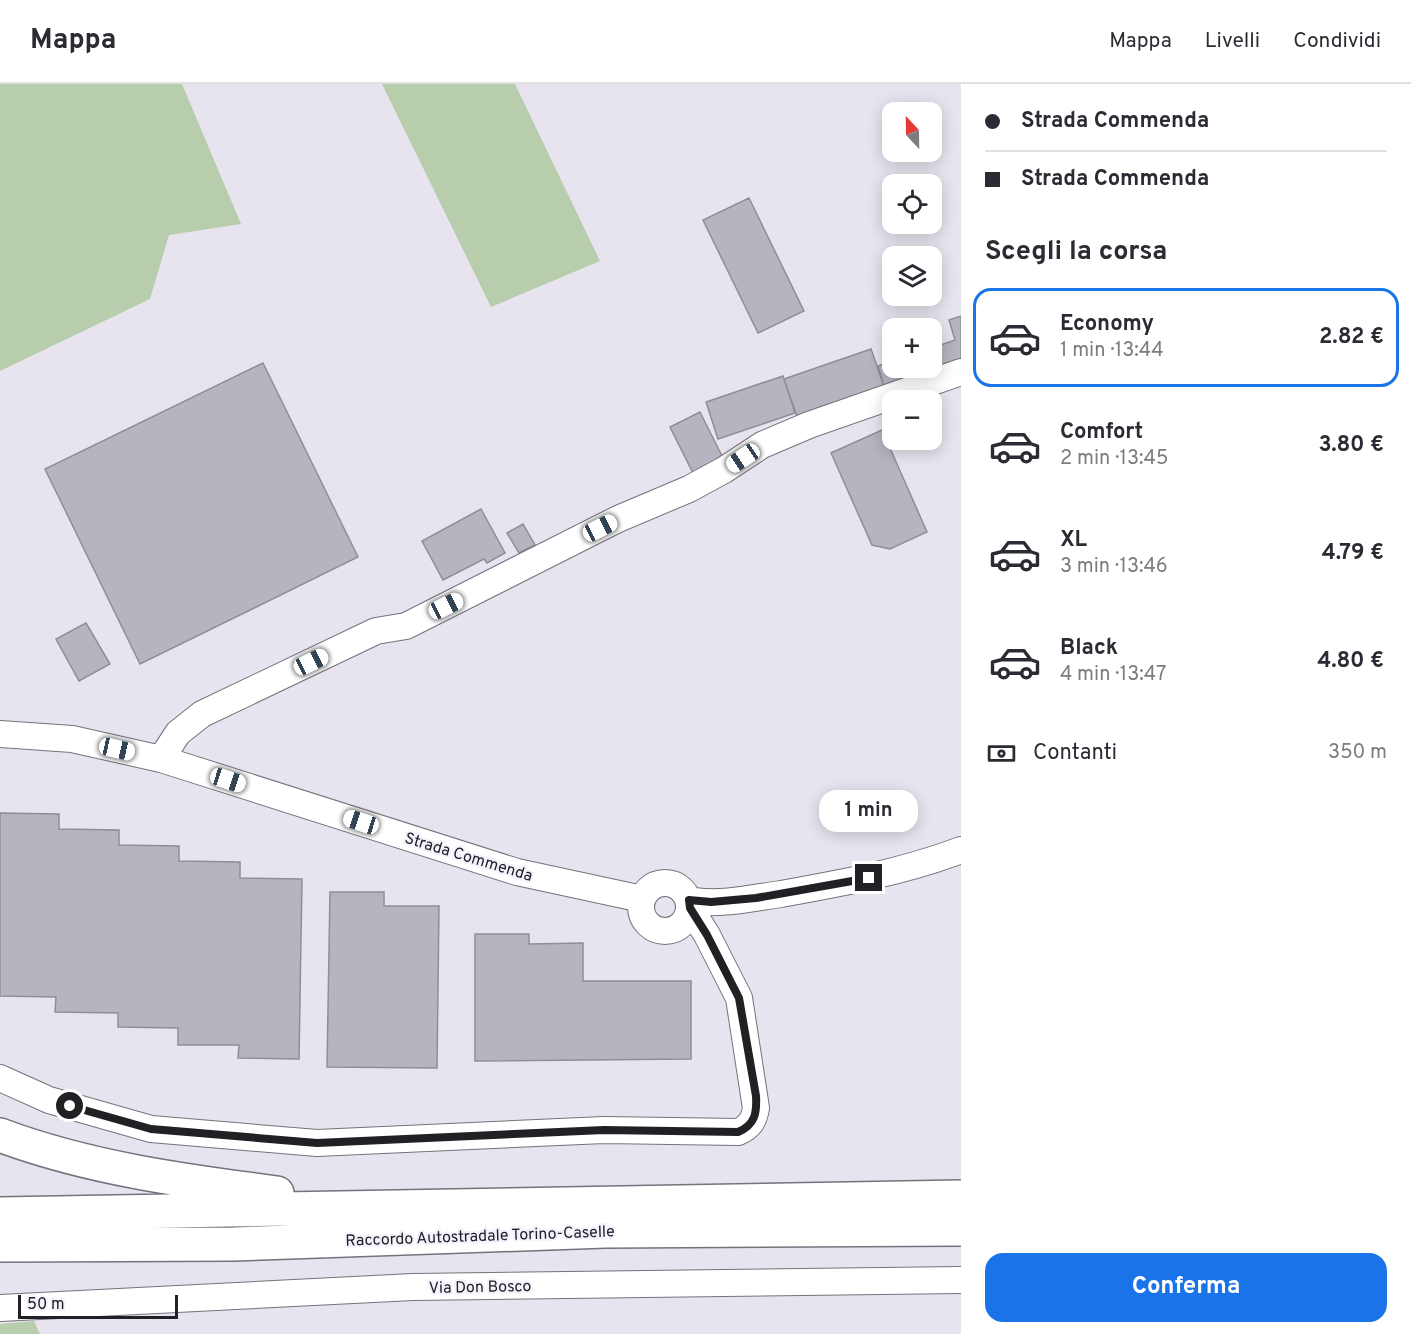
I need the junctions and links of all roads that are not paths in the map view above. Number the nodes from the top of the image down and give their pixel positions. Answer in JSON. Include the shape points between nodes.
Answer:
{"nodes":[{"id":1,"x":961,"y":372,"type":"edge"},
{"id":2,"x":0,"y":734,"type":"edge"},
{"id":3,"x":161,"y":759,"type":"junction"},
{"id":4,"x":961,"y":850,"type":"edge"},
{"id":5,"x":642,"y":899,"type":"junction"},
{"id":6,"x":689,"y":904,"type":"junction"},
{"id":7,"x":0,"y":1078,"type":"edge"},
{"id":8,"x":0,"y":1135,"type":"edge"},
{"id":9,"x":961,"y":1197,"type":"edge"},
{"id":10,"x":386,"y":1208,"type":"junction"},
{"id":11,"x":0,"y":1214,"type":"edge"},
{"id":12,"x":961,"y":1229,"type":"edge"},
{"id":13,"x":234,"y":1244,"type":"junction"},
{"id":14,"x":0,"y":1245,"type":"edge"},
{"id":15,"x":0,"y":1259,"type":"edge"},
{"id":16,"x":961,"y":1280,"type":"edge"},
{"id":17,"x":0,"y":1308,"type":"edge"}],
"edges":[{"from":1,"to":3,"type":"street","via":[[762,445],[689,489],[618,519],[406,626],[376,631],[211,709],[178,733]]},
{"from":2,"to":3,"type":"street","name":"Strada Commenda","via":[[72,739]]},
{"from":3,"to":5,"type":"street","name":"Strada Commenda","via":[[517,872]]},
{"from":4,"to":6,"type":"street","via":[[886,874],[834,885]]},
{"from":5,"to":6,"type":"street","via":[[655,885],[664,883],[680,887]]},
{"from":5,"to":6,"type":"street","via":[[643,917],[652,928],[661,931],[679,927],[687,918]]},
{"from":6,"to":7,"type":"street","via":[[739,998],[756,1108],[755,1119],[738,1132],[604,1130],[317,1143],[151,1129],[49,1100]]},
{"from":8,"to":10,"type":"highway","via":[[31,1147],[168,1178]]},
{"from":9,"to":10,"type":"highway","name":"Raccordo Autostradale Torino-Caselle"},
{"from":10,"to":11,"type":"highway","name":"Raccordo Autostradale Torino-Caselle"},
{"from":12,"to":13,"type":"highway","name":"Raccordo Autostradale Torino-Caselle","via":[[605,1231]]},
{"from":13,"to":14,"type":"highway","name":"Raccordo Autostradale Torino-Caselle"},
{"from":13,"to":15,"type":"highway"},
{"from":16,"to":17,"type":"street","name":"Via Don Bosco","via":[[413,1287]]}]}
